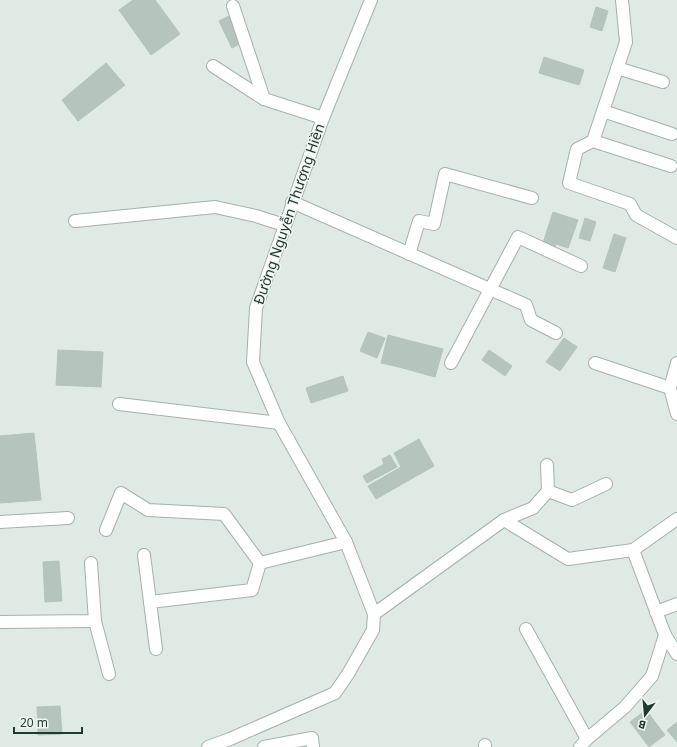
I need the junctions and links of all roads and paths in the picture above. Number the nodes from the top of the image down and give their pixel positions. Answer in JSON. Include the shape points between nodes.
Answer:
{"nodes":[{"id":1,"x":371,"y":0,"type":"edge"},
{"id":2,"x":622,"y":0,"type":"edge"},
{"id":3,"x":233,"y":6,"type":"dead end"},
{"id":4,"x":213,"y":66,"type":"dead end"},
{"id":5,"x":617,"y":68,"type":"junction"},
{"id":6,"x":663,"y":82,"type":"dead end"},
{"id":7,"x":264,"y":99,"type":"junction"},
{"id":8,"x":603,"y":111,"type":"junction"},
{"id":9,"x":323,"y":118,"type":"junction"},
{"id":10,"x":672,"y":134,"type":"dead end"},
{"id":11,"x":593,"y":141,"type":"junction"},
{"id":12,"x":671,"y":166,"type":"dead end"},
{"id":13,"x":532,"y":198,"type":"dead end"},
{"id":14,"x":292,"y":202,"type":"junction"},
{"id":15,"x":75,"y":221,"type":"dead end"},
{"id":16,"x":284,"y":225,"type":"junction"},
{"id":17,"x":677,"y":238,"type":"edge"},
{"id":18,"x":409,"y":254,"type":"junction"},
{"id":19,"x":581,"y":266,"type":"dead end"},
{"id":20,"x":489,"y":289,"type":"junction"},
{"id":21,"x":556,"y":333,"type":"dead end"},
{"id":22,"x":595,"y":362,"type":"dead end"},
{"id":23,"x":451,"y":363,"type":"dead end"},
{"id":24,"x":677,"y":363,"type":"edge"},
{"id":25,"x":670,"y":388,"type":"junction"},
{"id":26,"x":119,"y":404,"type":"dead end"},
{"id":27,"x":677,"y":414,"type":"edge"},
{"id":28,"x":279,"y":423,"type":"junction"},
{"id":29,"x":547,"y":464,"type":"dead end"},
{"id":30,"x":606,"y":484,"type":"dead end"},
{"id":31,"x":548,"y":491,"type":"junction"},
{"id":32,"x":68,"y":518,"type":"dead end"},
{"id":33,"x":677,"y":519,"type":"edge"},
{"id":34,"x":504,"y":520,"type":"junction"},
{"id":35,"x":0,"y":522,"type":"edge"},
{"id":36,"x":106,"y":530,"type":"dead end"},
{"id":37,"x":346,"y":542,"type":"junction"},
{"id":38,"x":633,"y":550,"type":"junction"},
{"id":39,"x":144,"y":555,"type":"dead end"},
{"id":40,"x":91,"y":563,"type":"dead end"},
{"id":41,"x":260,"y":563,"type":"junction"},
{"id":42,"x":150,"y":602,"type":"junction"},
{"id":43,"x":677,"y":604,"type":"edge"},
{"id":44,"x":656,"y":612,"type":"junction"},
{"id":45,"x":374,"y":614,"type":"junction"},
{"id":46,"x":95,"y":621,"type":"junction"},
{"id":47,"x":0,"y":622,"type":"edge"},
{"id":48,"x":526,"y":629,"type":"dead end"},
{"id":49,"x":665,"y":635,"type":"junction"},
{"id":50,"x":156,"y":649,"type":"dead end"},
{"id":51,"x":677,"y":654,"type":"edge"},
{"id":52,"x":109,"y":674,"type":"dead end"},
{"id":53,"x":231,"y":743,"type":"edge"},
{"id":54,"x":583,"y":743,"type":"edge"},
{"id":55,"x":208,"y":747,"type":"edge"},
{"id":56,"x":264,"y":747,"type":"edge"},
{"id":57,"x":313,"y":747,"type":"edge"}],
"edges":[{"from":1,"to":9,"type":"street","name":"Đường Nguyễn Thượng Hiền"},
{"from":2,"to":5,"type":"street","via":[[626,42]]},
{"from":3,"to":7,"type":"street"},
{"from":4,"to":7,"type":"street"},
{"from":5,"to":6,"type":"street"},
{"from":5,"to":8,"type":"street"},
{"from":7,"to":9,"type":"street"},
{"from":8,"to":10,"type":"street"},
{"from":8,"to":11,"type":"street"},
{"from":9,"to":14,"type":"street","name":"Đường Nguyễn Thượng Hiền"},
{"from":11,"to":12,"type":"street"},
{"from":11,"to":17,"type":"street","via":[[577,150],[569,183],[630,204],[636,215]]},
{"from":13,"to":18,"type":"street","via":[[445,174],[434,224],[419,221]]},
{"from":14,"to":16,"type":"street","name":"Đường Nguyễn Thượng Hiền"},
{"from":14,"to":18,"type":"street"},
{"from":15,"to":16,"type":"street","via":[[215,207]]},
{"from":16,"to":28,"type":"street","name":"Đường Nguyễn Thượng Hiền","via":[[256,308],[253,362]]},
{"from":18,"to":20,"type":"street"},
{"from":19,"to":20,"type":"street","via":[[518,237]]},
{"from":20,"to":21,"type":"street","via":[[526,305],[531,320]]},
{"from":20,"to":23,"type":"street"},
{"from":22,"to":25,"type":"street"},
{"from":24,"to":25,"type":"street"},
{"from":25,"to":27,"type":"street"},
{"from":26,"to":28,"type":"street"},
{"from":28,"to":37,"type":"street","name":"Đường Nguyễn Thượng Hiền"},
{"from":29,"to":31,"type":"street"},
{"from":30,"to":31,"type":"street","via":[[572,500]]},
{"from":31,"to":34,"type":"street","via":[[533,508]]},
{"from":32,"to":35,"type":"street"},
{"from":33,"to":38,"type":"street"},
{"from":34,"to":38,"type":"street","via":[[568,559]]},
{"from":34,"to":45,"type":"street"},
{"from":36,"to":41,"type":"street","via":[[121,493],[148,510],[224,514]]},
{"from":37,"to":41,"type":"street"},
{"from":37,"to":45,"type":"street","name":"Đường Nguyễn Thượng Hiền"},
{"from":38,"to":44,"type":"street"},
{"from":39,"to":42,"type":"street"},
{"from":40,"to":46,"type":"street"},
{"from":41,"to":42,"type":"street","via":[[252,590]]},
{"from":42,"to":50,"type":"street"},
{"from":43,"to":44,"type":"street"},
{"from":44,"to":49,"type":"street"},
{"from":45,"to":53,"type":"street","name":"Đường Nguyễn Thượng Hiền","via":[[373,630],[335,693]]},
{"from":46,"to":47,"type":"street"},
{"from":46,"to":52,"type":"street"},
{"from":48,"to":54,"type":"street"},
{"from":49,"to":51,"type":"street"},
{"from":49,"to":54,"type":"street","via":[[652,676],[625,707]]},
{"from":53,"to":55,"type":"street","name":"Đường Nguyễn Thượng Hiền"},
{"from":56,"to":57,"type":"street","via":[[312,738]]}]}
